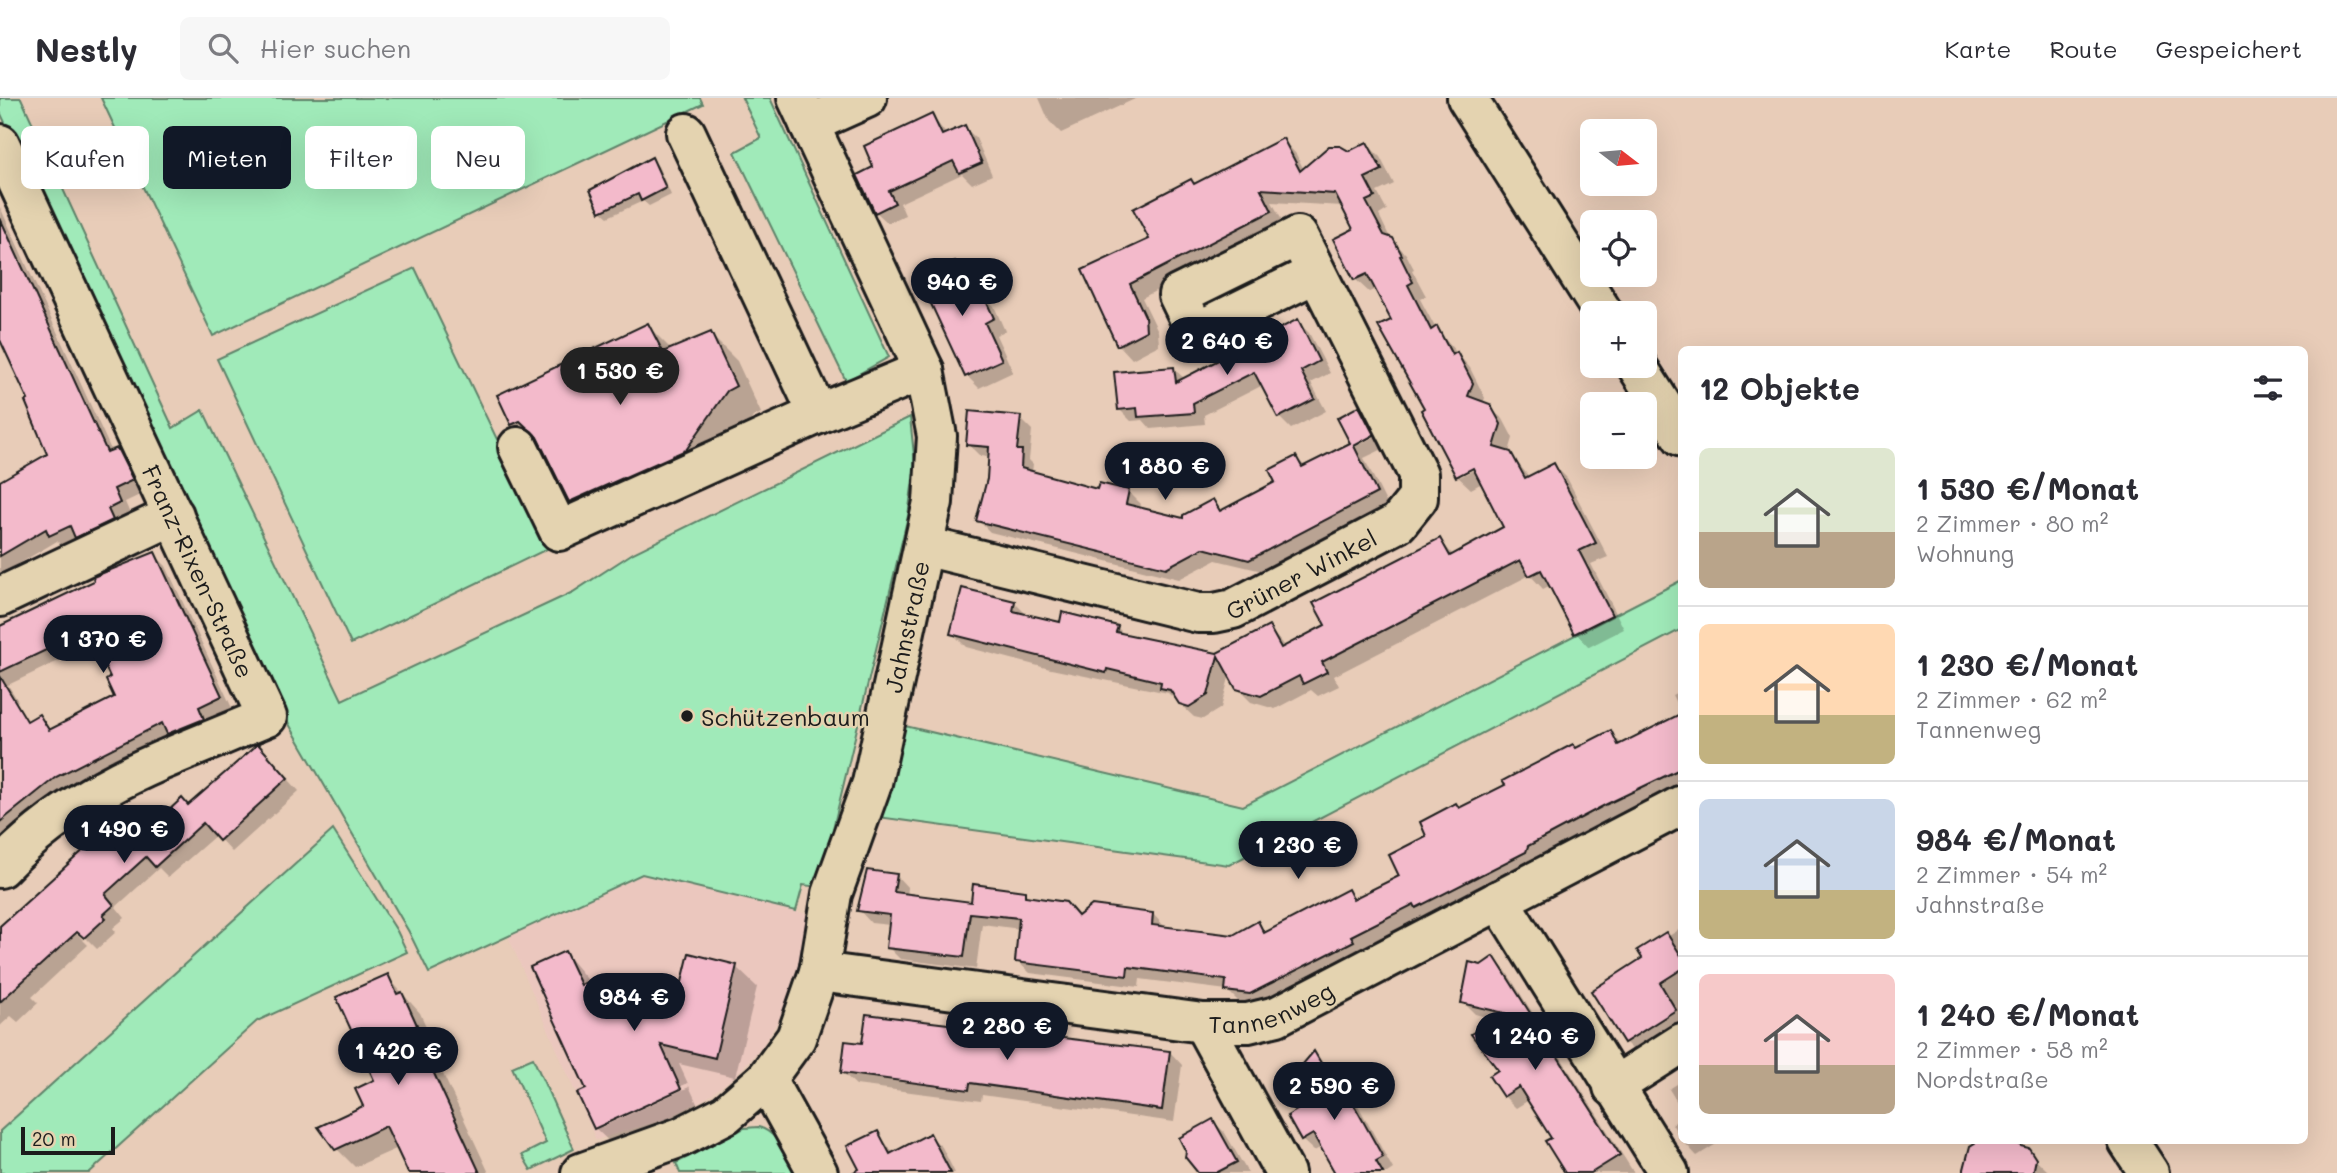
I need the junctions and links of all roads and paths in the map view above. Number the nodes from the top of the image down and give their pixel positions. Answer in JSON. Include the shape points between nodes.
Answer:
{"nodes":[{"id":1,"x":867,"y":98,"type":"edge"},
{"id":2,"x":1467,"y":98,"type":"edge"},
{"id":3,"x":803,"y":111,"type":"edge"},
{"id":4,"x":686,"y":133,"type":"dead end"},
{"id":5,"x":0,"y":144,"type":"edge"},
{"id":6,"x":1316,"y":273,"type":"dead end"},
{"id":7,"x":1595,"y":301,"type":"edge"},
{"id":8,"x":923,"y":370,"type":"junction"},
{"id":9,"x":1645,"y":378,"type":"edge"},
{"id":10,"x":818,"y":414,"type":"junction"},
{"id":11,"x":1678,"y":431,"type":"edge"},
{"id":12,"x":518,"y":447,"type":"dead end"},
{"id":13,"x":174,"y":515,"type":"junction"},
{"id":14,"x":924,"y":546,"type":"junction"},
{"id":15,"x":0,"y":597,"type":"edge"},
{"id":16,"x":1678,"y":807,"type":"edge"},
{"id":17,"x":0,"y":868,"type":"edge"},
{"id":18,"x":1499,"y":900,"type":"junction"},
{"id":19,"x":819,"y":972,"type":"junction"},
{"id":20,"x":1203,"y":1023,"type":"junction"},
{"id":21,"x":1678,"y":1046,"type":"edge"},
{"id":22,"x":766,"y":1079,"type":"junction"},
{"id":23,"x":1613,"y":1087,"type":"junction"},
{"id":24,"x":2130,"y":1144,"type":"edge"},
{"id":25,"x":581,"y":1173,"type":"edge"},
{"id":26,"x":818,"y":1173,"type":"edge"},
{"id":27,"x":1285,"y":1173,"type":"edge"},
{"id":28,"x":1669,"y":1173,"type":"edge"},
{"id":29,"x":2148,"y":1173,"type":"edge"}],
"edges":[{"from":1,"to":3,"type":"street"},
{"from":2,"to":7,"type":"street"},
{"from":3,"to":8,"type":"street","name":"Jahnstraße"},
{"from":4,"to":10,"type":"street"},
{"from":5,"to":13,"type":"street","name":"Franz-Rixen-Straße"},
{"from":6,"to":14,"type":"street","name":"Grüner Winkel","via":[[1418,474],[1418,498],[1398,523],[1244,604],[1214,614]]},
{"from":8,"to":10,"type":"street"},
{"from":8,"to":14,"type":"street","name":"Jahnstraße","via":[[934,414],[937,459]]},
{"from":9,"to":11,"type":"street"},
{"from":10,"to":12,"type":"street","via":[[559,531]]},
{"from":13,"to":15,"type":"street"},
{"from":13,"to":17,"type":"street","name":"Franz-Rixen-Straße","via":[[267,717],[85,797],[30,837]]},
{"from":14,"to":19,"type":"street","name":"Jahnstraße","via":[[872,783],[832,894]]},
{"from":16,"to":18,"type":"street","name":"Tannenweg"},
{"from":18,"to":20,"type":"street","name":"Tannenweg","via":[[1278,1016],[1248,1023]]},
{"from":18,"to":23,"type":"street"},
{"from":19,"to":20,"type":"street","name":"Tannenweg"},
{"from":19,"to":22,"type":"street","name":"Jahnstraße","via":[[796,1038]]},
{"from":20,"to":27,"type":"street"},
{"from":21,"to":23,"type":"street"},
{"from":22,"to":25,"type":"street","name":"Jahnstraße","via":[[737,1106],[701,1128]]},
{"from":22,"to":26,"type":"street"},
{"from":23,"to":28,"type":"street"},
{"from":24,"to":29,"type":"street"}]}
